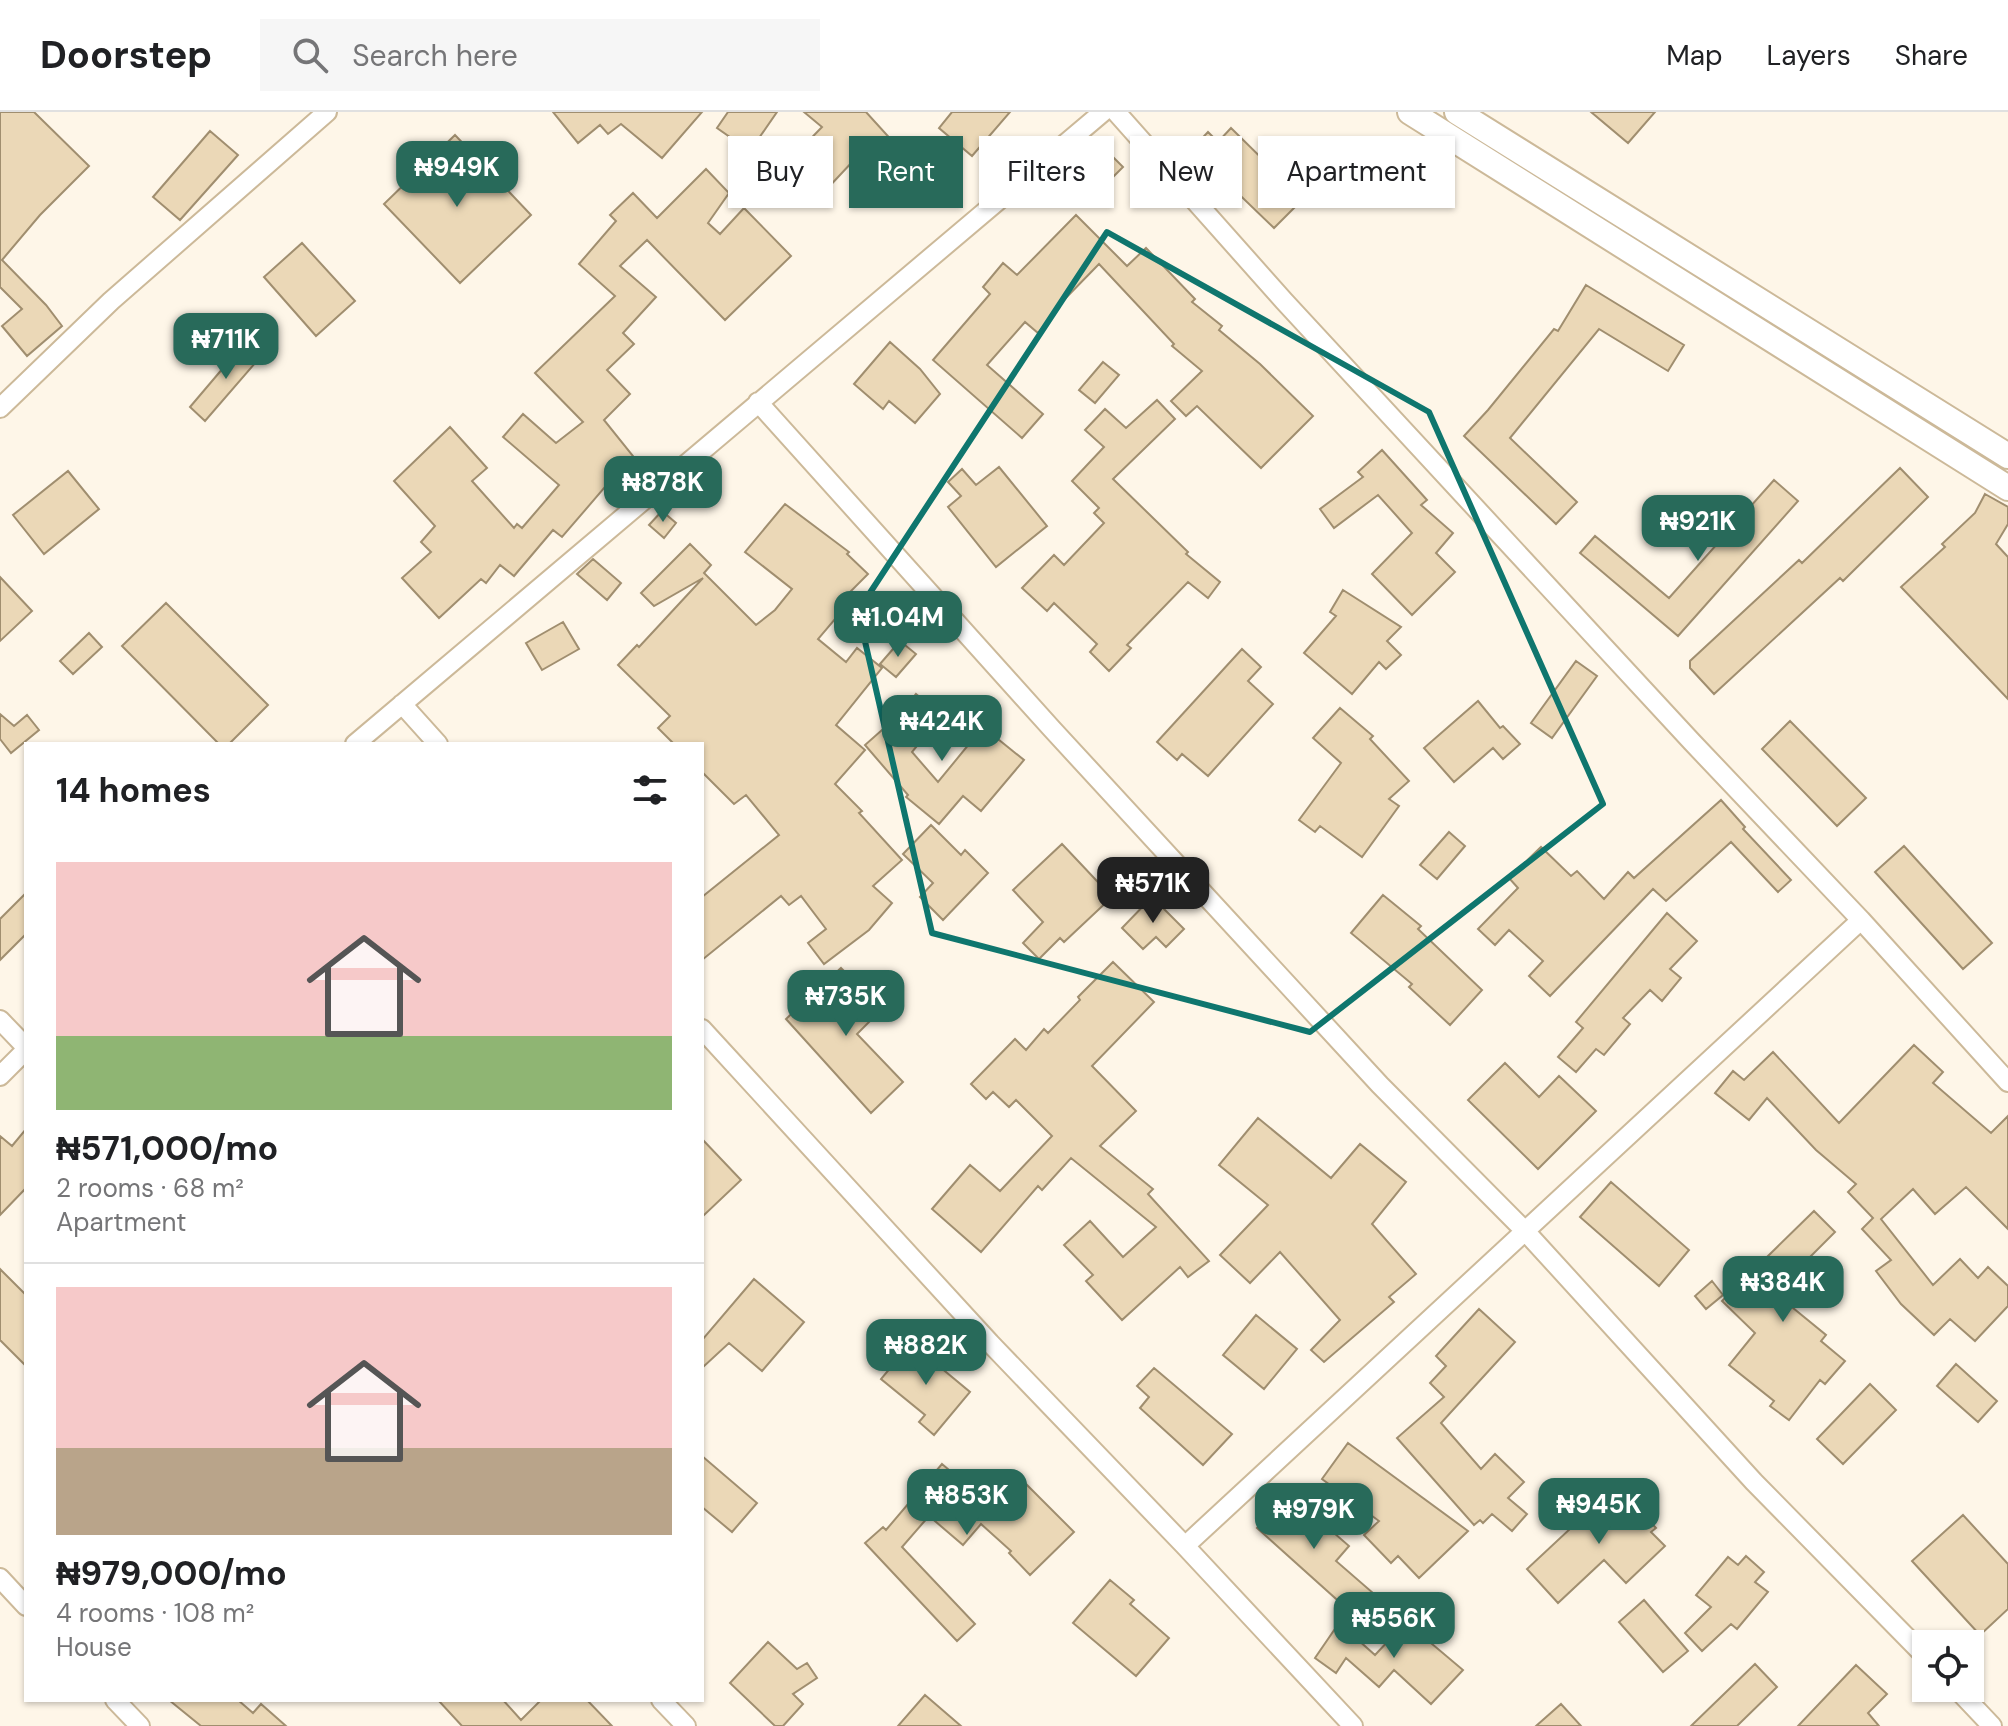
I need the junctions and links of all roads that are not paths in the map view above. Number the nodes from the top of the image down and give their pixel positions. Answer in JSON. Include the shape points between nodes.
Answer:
{"nodes":[{"id":1,"x":327,"y":112,"type":"edge"},
{"id":2,"x":1103,"y":112,"type":"edge"},
{"id":3,"x":1116,"y":112,"type":"edge"},
{"id":4,"x":1410,"y":112,"type":"edge"},
{"id":5,"x":1457,"y":112,"type":"edge"},
{"id":6,"x":758,"y":402,"type":"junction"},
{"id":7,"x":0,"y":408,"type":"edge"},
{"id":8,"x":2008,"y":456,"type":"edge"},
{"id":9,"x":2008,"y":488,"type":"edge"},
{"id":10,"x":402,"y":704,"type":"junction"},
{"id":11,"x":357,"y":742,"type":"edge"},
{"id":12,"x":436,"y":742,"type":"edge"},
{"id":13,"x":1861,"y":920,"type":"junction"},
{"id":14,"x":0,"y":1020,"type":"edge"},
{"id":15,"x":704,"y":1031,"type":"edge"},
{"id":16,"x":24,"y":1046,"type":"edge"},
{"id":17,"x":24,"y":1050,"type":"edge"},
{"id":18,"x":0,"y":1076,"type":"edge"},
{"id":19,"x":2008,"y":1082,"type":"edge"},
{"id":20,"x":1526,"y":1232,"type":"junction"},
{"id":21,"x":1185,"y":1546,"type":"junction"},
{"id":22,"x":0,"y":1578,"type":"edge"},
{"id":23,"x":24,"y":1604,"type":"edge"},
{"id":24,"x":1912,"y":1643,"type":"edge"},
{"id":25,"x":117,"y":1702,"type":"edge"},
{"id":26,"x":663,"y":1702,"type":"edge"},
{"id":27,"x":1969,"y":1702,"type":"edge"},
{"id":28,"x":140,"y":1726,"type":"edge"},
{"id":29,"x":686,"y":1726,"type":"edge"},
{"id":30,"x":1353,"y":1726,"type":"edge"},
{"id":31,"x":1992,"y":1726,"type":"edge"}],
"edges":[{"from":1,"to":7,"type":"street","via":[[111,301]]},
{"from":2,"to":6,"type":"street"},
{"from":3,"to":13,"type":"street","via":[[1295,313]]},
{"from":4,"to":9,"type":"street"},
{"from":5,"to":8,"type":"street"},
{"from":6,"to":10,"type":"street"},
{"from":6,"to":20,"type":"street","via":[[1380,1085]]},
{"from":10,"to":11,"type":"street"},
{"from":10,"to":12,"type":"street"},
{"from":13,"to":19,"type":"street"},
{"from":13,"to":20,"type":"street"},
{"from":14,"to":16,"type":"street"},
{"from":15,"to":21,"type":"street"},
{"from":17,"to":18,"type":"street"},
{"from":20,"to":21,"type":"street"},
{"from":20,"to":24,"type":"street","via":[[1754,1482]]},
{"from":21,"to":30,"type":"street"},
{"from":22,"to":23,"type":"street"},
{"from":25,"to":28,"type":"street"},
{"from":26,"to":29,"type":"street"},
{"from":27,"to":31,"type":"street"}]}
